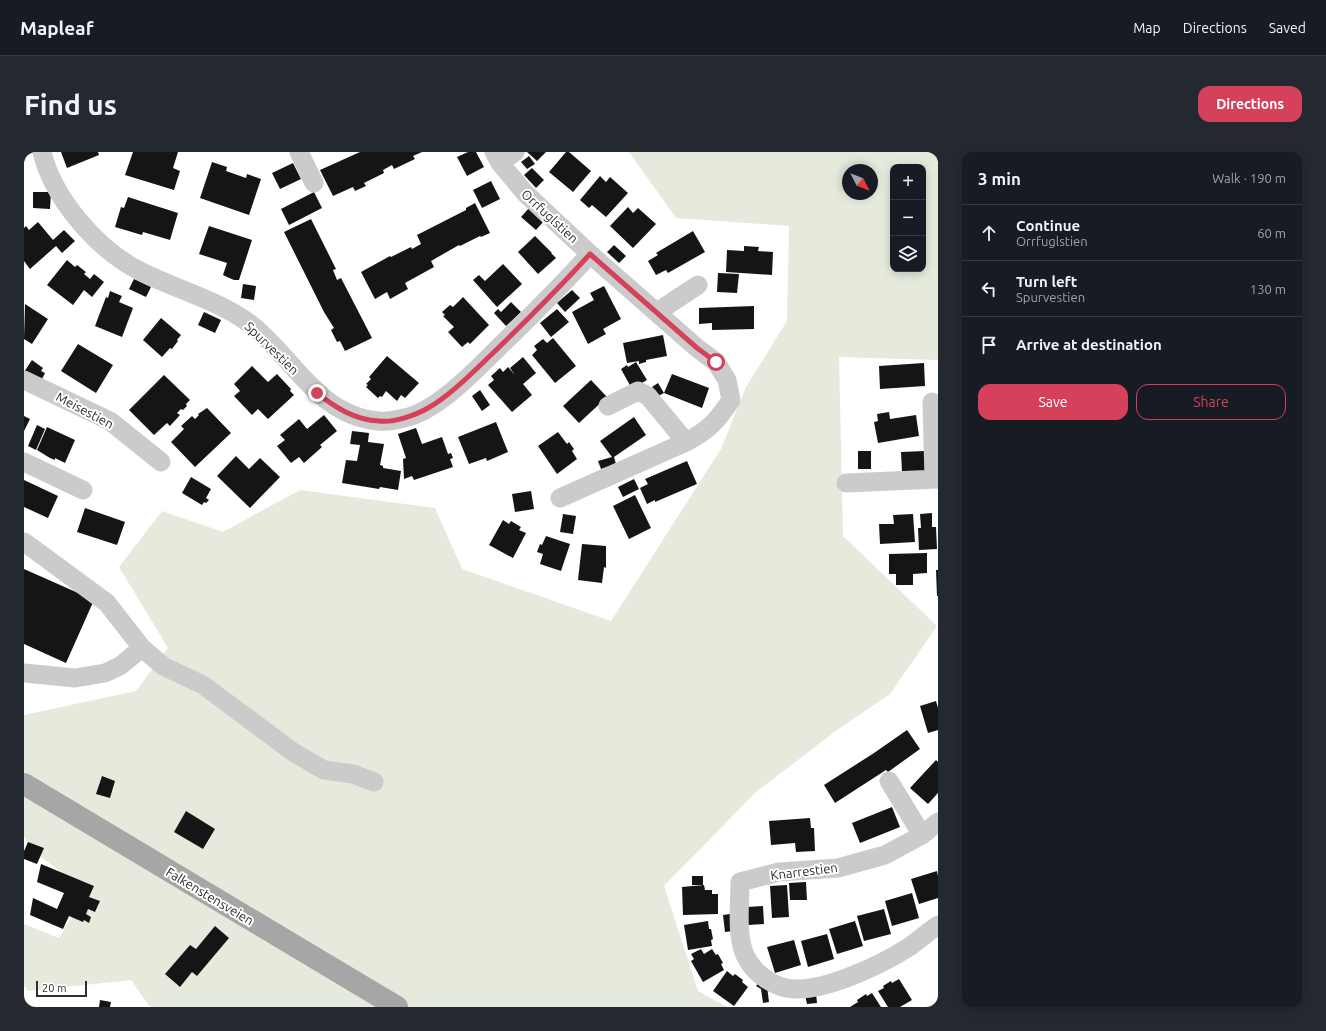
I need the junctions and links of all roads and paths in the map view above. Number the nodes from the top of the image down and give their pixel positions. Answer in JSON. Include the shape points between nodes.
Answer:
{"nodes":[{"id":1,"x":42,"y":152,"type":"edge"},
{"id":2,"x":299,"y":152,"type":"edge"},
{"id":3,"x":503,"y":156,"type":"edge"},
{"id":4,"x":314,"y":183,"type":"dead end"},
{"id":5,"x":590,"y":254,"type":"junction"},
{"id":6,"x":698,"y":285,"type":"dead end"},
{"id":7,"x":656,"y":312,"type":"junction"},
{"id":8,"x":24,"y":380,"type":"edge"},
{"id":9,"x":932,"y":402,"type":"dead end"},
{"id":10,"x":608,"y":406,"type":"dead end"},
{"id":11,"x":686,"y":442,"type":"junction"},
{"id":12,"x":24,"y":462,"type":"edge"},
{"id":13,"x":160,"y":462,"type":"dead end"},
{"id":14,"x":936,"y":479,"type":"edge"},
{"id":15,"x":846,"y":484,"type":"dead end"},
{"id":16,"x":83,"y":490,"type":"dead end"},
{"id":17,"x":560,"y":498,"type":"dead end"},
{"id":18,"x":24,"y":542,"type":"edge"},
{"id":19,"x":142,"y":648,"type":"junction"},
{"id":20,"x":24,"y":673,"type":"edge"},
{"id":21,"x":889,"y":781,"type":"dead end"},
{"id":22,"x":374,"y":782,"type":"dead end"},
{"id":23,"x":24,"y":784,"type":"edge"},
{"id":24,"x":938,"y":822,"type":"edge"},
{"id":25,"x":922,"y":835,"type":"junction"},
{"id":26,"x":938,"y":925,"type":"edge"},
{"id":27,"x":397,"y":1007,"type":"edge"}],
"edges":[{"from":1,"to":5,"type":"street","name":"Spurvestien","via":[[45,164],[68,209],[108,250],[137,270],[231,312],[250,324],[317,393],[337,408],[356,417],[381,422],[407,418],[429,408],[447,394],[545,302]]},
{"from":2,"to":4,"type":"street"},
{"from":3,"to":5,"type":"street","name":"Orrfuglstien","via":[[525,193]]},
{"from":5,"to":7,"type":"street","name":"Orrfuglstien"},
{"from":6,"to":7,"type":"street"},
{"from":7,"to":11,"type":"street","name":"Orrfuglstien","via":[[716,362],[727,380],[731,400],[721,416],[704,432]]},
{"from":8,"to":13,"type":"street","name":"Meisestien","via":[[110,421]]},
{"from":9,"to":14,"type":"street"},
{"from":10,"to":11,"type":"street","via":[[638,391],[648,396]]},
{"from":11,"to":17,"type":"street","name":"Orrfuglstien"},
{"from":12,"to":16,"type":"street"},
{"from":14,"to":15,"type":"street"},
{"from":18,"to":19,"type":"street","via":[[107,603]]},
{"from":19,"to":20,"type":"street","via":[[120,666],[105,673],[76,678]]},
{"from":19,"to":22,"type":"street","via":[[163,666],[203,685],[293,752],[324,770],[352,774]]},
{"from":21,"to":25,"type":"street"},
{"from":23,"to":27,"type":"main road","name":"Falkenstensveien"},
{"from":24,"to":25,"type":"street","name":"Knarrestien"},
{"from":25,"to":26,"type":"street","name":"Knarrestien","via":[[885,855],[859,863],[838,868],[779,872],[740,882],[741,943],[745,955],[755,969],[778,986],[810,988],[838,981],[876,965],[908,947]]}]}
